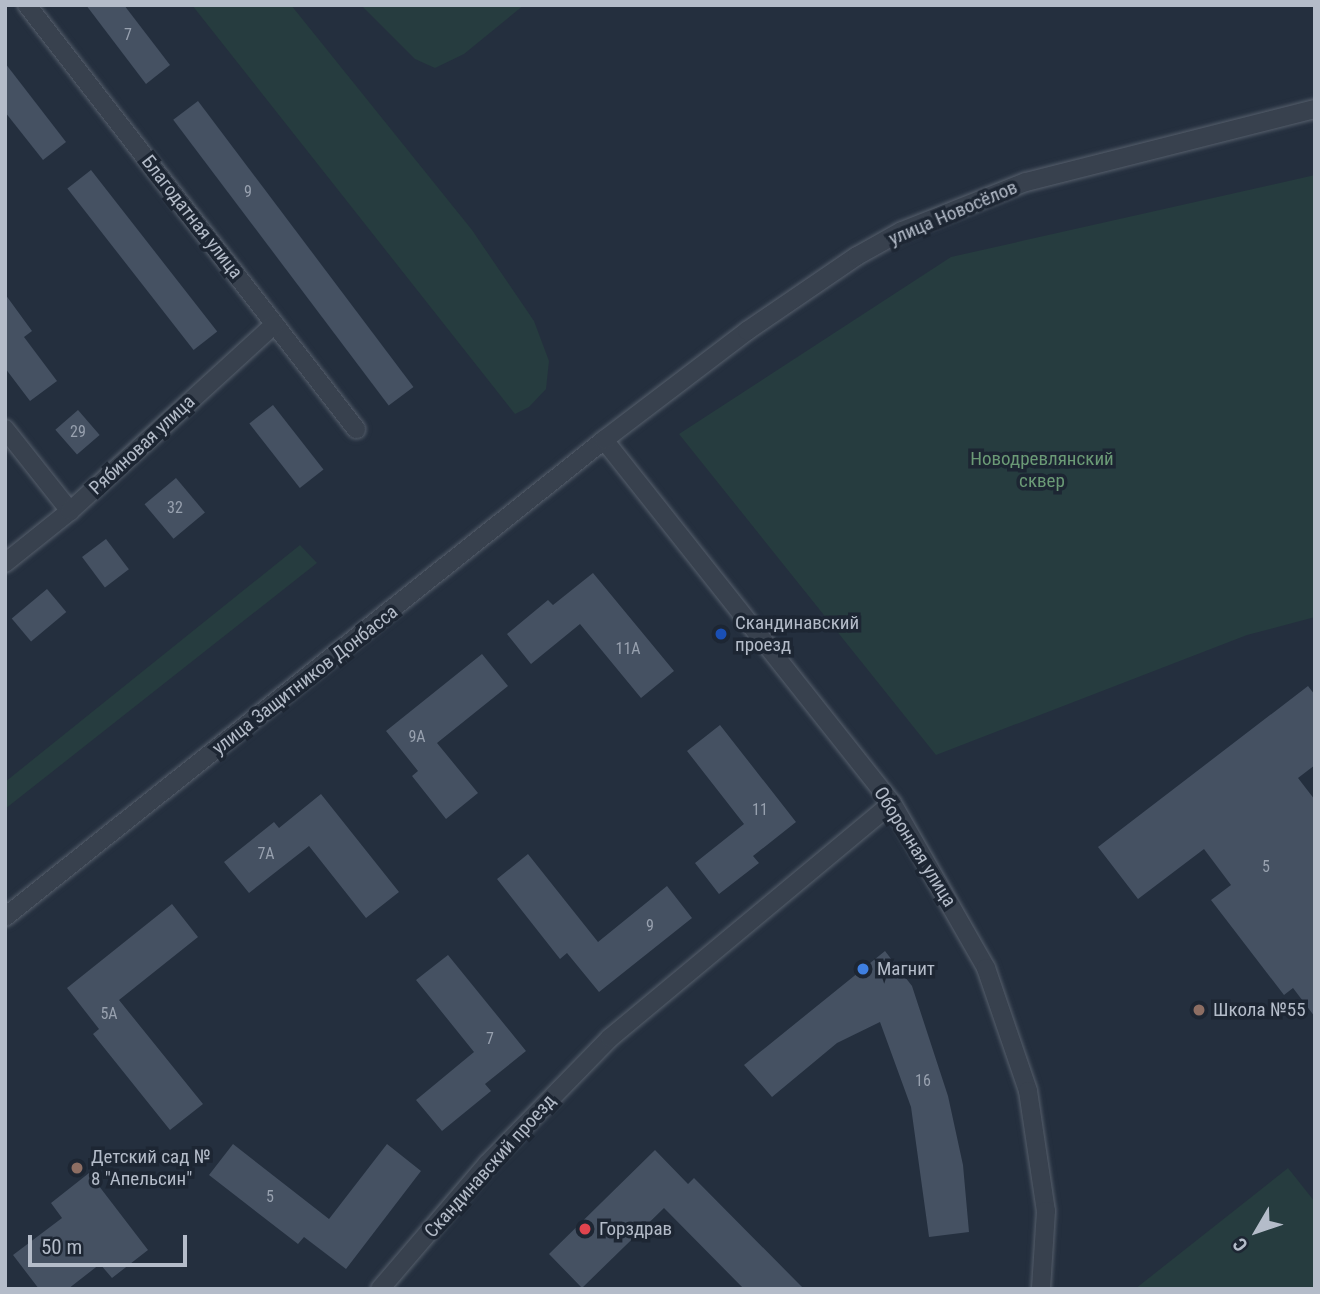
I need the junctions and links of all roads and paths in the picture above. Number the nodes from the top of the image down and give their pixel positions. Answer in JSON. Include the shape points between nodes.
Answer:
{"nodes":[{"id":1,"x":27,"y":5,"type":"edge"},
{"id":2,"x":1315,"y":109,"type":"edge"},
{"id":3,"x":275,"y":324,"type":"junction"},
{"id":4,"x":5,"y":429,"type":"edge"},
{"id":5,"x":356,"y":429,"type":"dead end"},
{"id":6,"x":604,"y":440,"type":"junction"},
{"id":7,"x":70,"y":511,"type":"junction"},
{"id":8,"x":5,"y":563,"type":"edge"},
{"id":9,"x":892,"y":803,"type":"junction"},
{"id":10,"x":5,"y":917,"type":"edge"},
{"id":11,"x":380,"y":1289,"type":"edge"},
{"id":12,"x":1041,"y":1289,"type":"edge"}],
"edges":[{"from":1,"to":3,"type":"street","name":"Благодатная улица"},
{"from":2,"to":6,"type":"street","name":"улица Новосёлов","via":[[1026,182],[902,231],[747,331]]},
{"from":3,"to":5,"type":"street","name":"Благодатная улица"},
{"from":3,"to":7,"type":"street","name":"Рябиновая улица"},
{"from":4,"to":7,"type":"street"},
{"from":6,"to":9,"type":"street","name":"Оборонная улица"},
{"from":6,"to":10,"type":"street","name":"улица Защитников Донбасса"},
{"from":7,"to":8,"type":"street","name":"Рябиновая улица"},
{"from":9,"to":11,"type":"street","name":"Скандинавский проезд","via":[[610,1038],[487,1164]]},
{"from":9,"to":12,"type":"street","name":"Оборонная улица","via":[[986,968],[1028,1091],[1045,1211]]}]}
